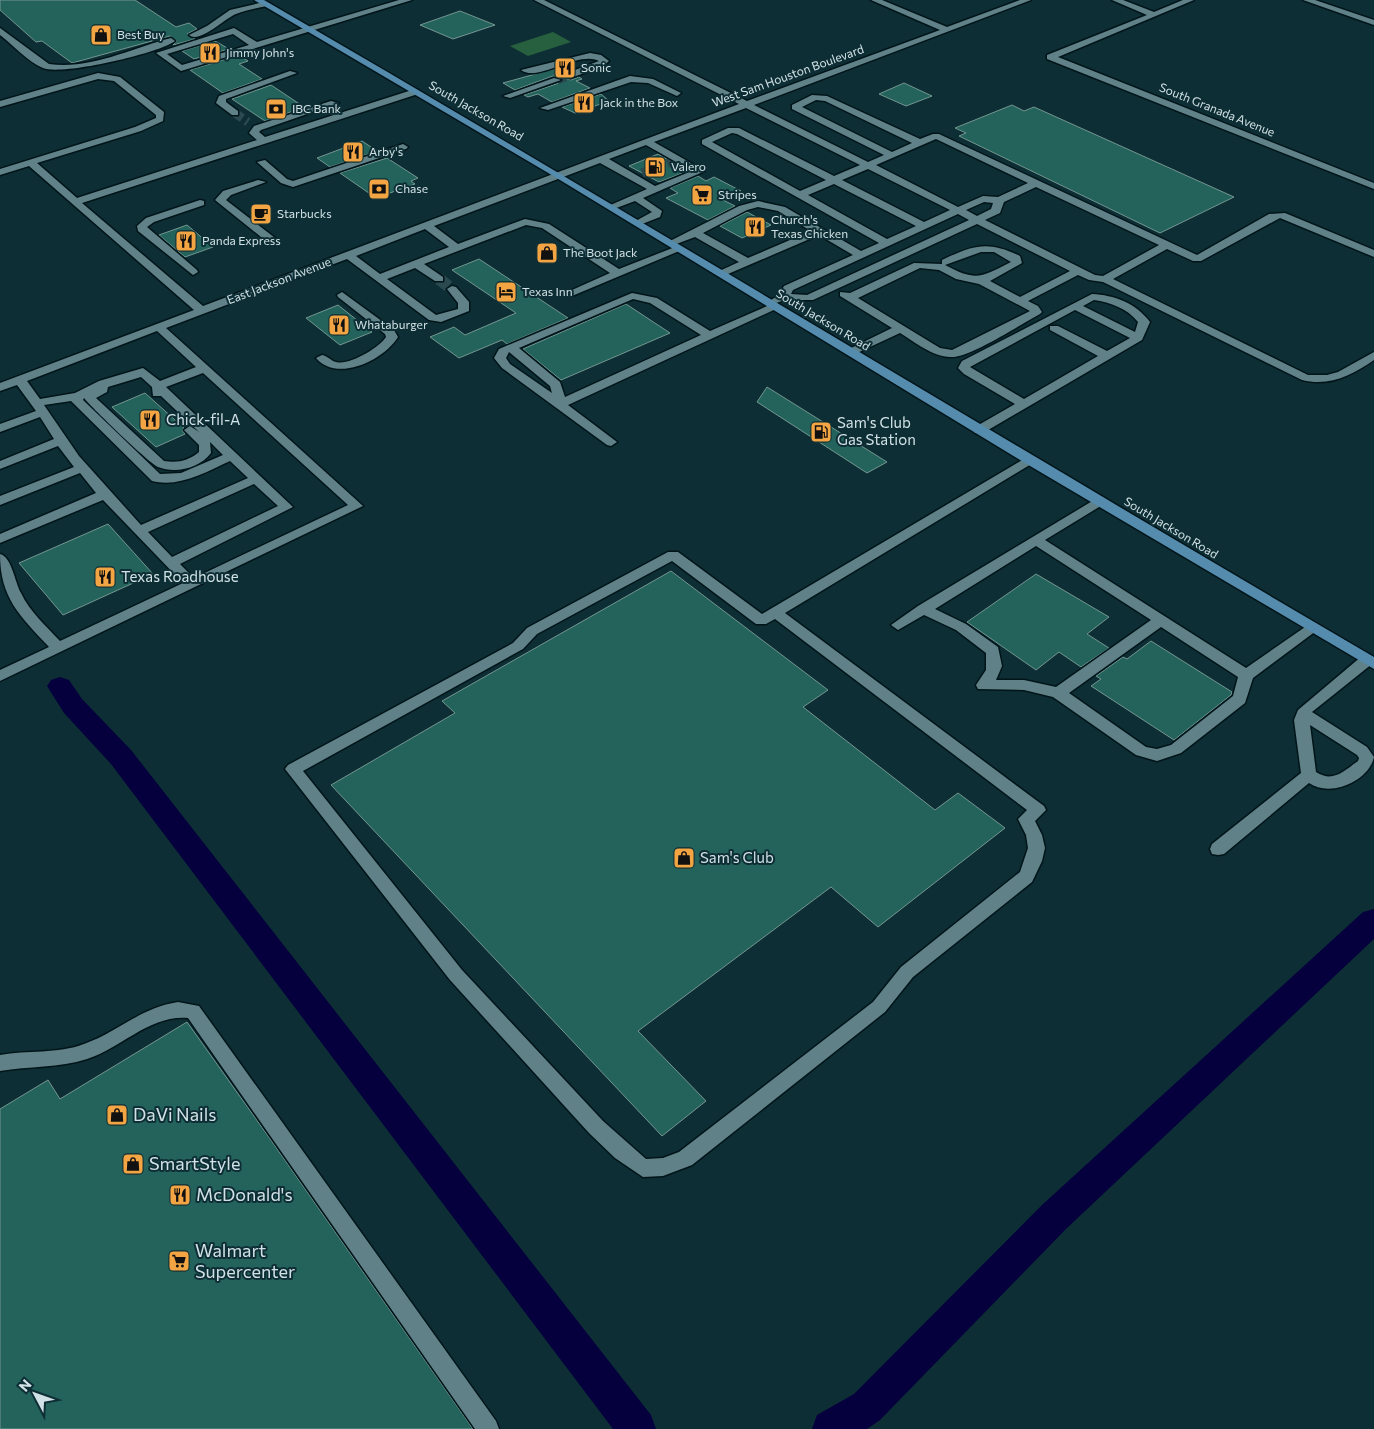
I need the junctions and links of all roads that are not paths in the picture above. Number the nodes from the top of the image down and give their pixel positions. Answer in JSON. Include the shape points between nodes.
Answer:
{"nodes":[{"id":1,"x":408,"y":0,"type":"edge"},
{"id":2,"x":538,"y":0,"type":"edge"},
{"id":3,"x":876,"y":0,"type":"edge"},
{"id":4,"x":1028,"y":0,"type":"edge"},
{"id":5,"x":1116,"y":0,"type":"edge"},
{"id":6,"x":1190,"y":0,"type":"edge"},
{"id":7,"x":1307,"y":0,"type":"edge"},
{"id":8,"x":261,"y":2,"type":"edge"},
{"id":9,"x":1153,"y":14,"type":"junction"},
{"id":10,"x":1374,"y":23,"type":"edge"},
{"id":11,"x":304,"y":24,"type":"junction"},
{"id":12,"x":948,"y":30,"type":"junction"},
{"id":13,"x":0,"y":32,"type":"edge"},
{"id":14,"x":257,"y":46,"type":"junction"},
{"id":15,"x":526,"y":70,"type":"dead end"},
{"id":16,"x":293,"y":73,"type":"dead end"},
{"id":17,"x":570,"y":75,"type":"tunnel mouth"},
{"id":18,"x":557,"y":80,"type":"tunnel mouth"},
{"id":19,"x":415,"y":92,"type":"junction"},
{"id":20,"x":677,"y":93,"type":"dead end"},
{"id":21,"x":507,"y":96,"type":"dead end"},
{"id":22,"x":334,"y":103,"type":"dead end"},
{"id":23,"x":0,"y":104,"type":"edge"},
{"id":24,"x":749,"y":104,"type":"junction"},
{"id":25,"x":545,"y":108,"type":"dead end"},
{"id":26,"x":235,"y":113,"type":"tunnel mouth"},
{"id":27,"x":264,"y":140,"type":"junction"},
{"id":28,"x":646,"y":142,"type":"junction"},
{"id":29,"x":920,"y":143,"type":"junction"},
{"id":30,"x":403,"y":147,"type":"dead end"},
{"id":31,"x":891,"y":155,"type":"junction"},
{"id":32,"x":601,"y":159,"type":"junction"},
{"id":33,"x":262,"y":162,"type":"dead end"},
{"id":34,"x":31,"y":163,"type":"junction"},
{"id":35,"x":868,"y":165,"type":"junction"},
{"id":36,"x":0,"y":172,"type":"edge"},
{"id":37,"x":558,"y":175,"type":"junction"},
{"id":38,"x":834,"y":180,"type":"junction"},
{"id":39,"x":261,"y":182,"type":"dead end"},
{"id":40,"x":1037,"y":183,"type":"junction"},
{"id":41,"x":1374,"y":186,"type":"edge"},
{"id":42,"x":654,"y":189,"type":"junction"},
{"id":43,"x":799,"y":195,"type":"junction"},
{"id":44,"x":636,"y":197,"type":"junction"},
{"id":45,"x":999,"y":200,"type":"junction"},
{"id":46,"x":75,"y":202,"type":"junction"},
{"id":47,"x":200,"y":203,"type":"dead end"},
{"id":48,"x":611,"y":207,"type":"junction"},
{"id":49,"x":959,"y":210,"type":"junction"},
{"id":50,"x":977,"y":220,"type":"junction"},
{"id":51,"x":637,"y":223,"type":"junction"},
{"id":52,"x":426,"y":225,"type":"junction"},
{"id":53,"x":924,"y":226,"type":"junction"},
{"id":54,"x":819,"y":231,"type":"junction"},
{"id":55,"x":699,"y":232,"type":"junction"},
{"id":56,"x":275,"y":243,"type":"dead end"},
{"id":57,"x":887,"y":243,"type":"junction"},
{"id":58,"x":1167,"y":245,"type":"junction"},
{"id":59,"x":675,"y":246,"type":"junction"},
{"id":60,"x":918,"y":247,"type":"junction"},
{"id":61,"x":457,"y":248,"type":"junction"},
{"id":62,"x":865,"y":253,"type":"junction"},
{"id":63,"x":1374,"y":254,"type":"edge"},
{"id":64,"x":348,"y":255,"type":"junction"},
{"id":65,"x":747,"y":262,"type":"junction"},
{"id":66,"x":886,"y":262,"type":"junction"},
{"id":67,"x":946,"y":262,"type":"junction"},
{"id":68,"x":417,"y":264,"type":"junction"},
{"id":69,"x":1079,"y":270,"type":"junction"},
{"id":70,"x":193,"y":272,"type":"dead end"},
{"id":71,"x":618,"y":274,"type":"junction"},
{"id":72,"x":721,"y":274,"type":"junction"},
{"id":73,"x":379,"y":278,"type":"junction"},
{"id":74,"x":439,"y":278,"type":"tunnel mouth"},
{"id":75,"x":1106,"y":279,"type":"junction"},
{"id":76,"x":981,"y":281,"type":"junction"},
{"id":77,"x":833,"y":287,"type":"junction"},
{"id":78,"x":452,"y":289,"type":"tunnel mouth"},
{"id":79,"x":568,"y":294,"type":"dead end"},
{"id":80,"x":342,"y":295,"type":"dead end"},
{"id":81,"x":784,"y":297,"type":"junction"},
{"id":82,"x":850,"y":297,"type":"junction"},
{"id":83,"x":1020,"y":301,"type":"junction"},
{"id":84,"x":772,"y":304,"type":"junction"},
{"id":85,"x":1075,"y":306,"type":"junction"},
{"id":86,"x":202,"y":311,"type":"junction"},
{"id":87,"x":159,"y":327,"type":"junction"},
{"id":88,"x":901,"y":328,"type":"junction"},
{"id":89,"x":1054,"y":328,"type":"dead end"},
{"id":90,"x":708,"y":335,"type":"junction"},
{"id":91,"x":1138,"y":338,"type":"junction"},
{"id":92,"x":511,"y":348,"type":"junction"},
{"id":93,"x":851,"y":352,"type":"junction"},
{"id":94,"x":1374,"y":355,"type":"edge"},
{"id":95,"x":1107,"y":356,"type":"junction"},
{"id":96,"x":322,"y":358,"type":"dead end"},
{"id":97,"x":204,"y":368,"type":"junction"},
{"id":98,"x":20,"y":380,"type":"junction"},
{"id":99,"x":112,"y":383,"type":"junction"},
{"id":100,"x":158,"y":386,"type":"junction"},
{"id":101,"x":0,"y":387,"type":"edge"},
{"id":102,"x":78,"y":396,"type":"junction"},
{"id":103,"x":560,"y":404,"type":"junction"},
{"id":104,"x":1024,"y":404,"type":"junction"},
{"id":105,"x":40,"y":407,"type":"junction"},
{"id":106,"x":0,"y":428,"type":"edge"},
{"id":107,"x":979,"y":430,"type":"junction"},
{"id":108,"x":59,"y":441,"type":"junction"},
{"id":109,"x":611,"y":442,"type":"dead end"},
{"id":110,"x":232,"y":456,"type":"junction"},
{"id":111,"x":1029,"y":460,"type":"junction"},
{"id":112,"x":0,"y":465,"type":"edge"},
{"id":113,"x":82,"y":468,"type":"junction"},
{"id":114,"x":256,"y":479,"type":"junction"},
{"id":115,"x":106,"y":494,"type":"junction"},
{"id":116,"x":0,"y":501,"type":"edge"},
{"id":117,"x":1099,"y":501,"type":"junction"},
{"id":118,"x":140,"y":531,"type":"junction"},
{"id":119,"x":0,"y":539,"type":"edge"},
{"id":120,"x":1036,"y":540,"type":"junction"},
{"id":121,"x":0,"y":558,"type":"edge"},
{"id":122,"x":171,"y":563,"type":"junction"},
{"id":123,"x":192,"y":585,"type":"junction"},
{"id":124,"x":923,"y":609,"type":"junction"},
{"id":125,"x":776,"y":613,"type":"junction"},
{"id":126,"x":1161,"y":620,"type":"junction"},
{"id":127,"x":898,"y":625,"type":"dead end"},
{"id":128,"x":1313,"y":628,"type":"junction"},
{"id":129,"x":58,"y":648,"type":"junction"},
{"id":130,"x":1371,"y":662,"type":"edge"},
{"id":131,"x":1246,"y":675,"type":"junction"},
{"id":132,"x":0,"y":676,"type":"edge"},
{"id":133,"x":1058,"y":693,"type":"junction"},
{"id":134,"x":1304,"y":714,"type":"junction"},
{"id":135,"x":1308,"y":775,"type":"junction"},
{"id":136,"x":1218,"y":850,"type":"dead end"},
{"id":137,"x":0,"y":1063,"type":"edge"},
{"id":138,"x":488,"y":1429,"type":"edge"}],
"edges":[{"from":1,"to":11,"type":"street"},
{"from":2,"to":24,"type":"street"},
{"from":3,"to":12,"type":"street"},
{"from":4,"to":12,"type":"street","name":"West Sam Houston Boulevard"},
{"from":5,"to":9,"type":"street"},
{"from":6,"to":9,"type":"street"},
{"from":7,"to":10,"type":"street"},
{"from":8,"to":11,"type":"main road","name":"South Jackson Road"},
{"from":8,"to":13,"type":"street","via":[[233,12],[199,33],[73,68],[46,66]]},
{"from":9,"to":41,"type":"street","name":"South Granada Avenue","via":[[1050,57]]},
{"from":11,"to":14,"type":"street"},
{"from":11,"to":19,"type":"main road","name":"South Jackson Road"},
{"from":12,"to":24,"type":"street","name":"West Sam Houston Boulevard"},
{"from":14,"to":14,"type":"street","via":[[234,31],[160,53],[181,68]]},
{"from":15,"to":17,"type":"street","via":[[542,69],[588,55],[604,61]]},
{"from":16,"to":26,"type":"street","via":[[222,98],[221,103]]},
{"from":18,"to":21,"type":"street"},
{"from":19,"to":27,"type":"street"},
{"from":19,"to":37,"type":"main road","name":"South Jackson Road"},
{"from":20,"to":25,"type":"street","via":[[646,79],[630,78]]},
{"from":22,"to":27,"type":"street","via":[[253,125],[254,133]]},
{"from":23,"to":34,"type":"street","via":[[98,76],[116,79],[161,114],[160,119],[144,126]]},
{"from":24,"to":28,"type":"street","name":"West Sam Houston Boulevard"},
{"from":24,"to":35,"type":"street"},
{"from":27,"to":46,"type":"street"},
{"from":28,"to":32,"type":"street","name":"West Sam Houston Boulevard"},
{"from":28,"to":42,"type":"street","via":[[674,160],[700,171]]},
{"from":29,"to":31,"type":"street"},
{"from":29,"to":31,"type":"street","via":[[827,98],[815,97],[796,105],[799,110]]},
{"from":29,"to":40,"type":"street","via":[[936,136]]},
{"from":30,"to":33,"type":"street","via":[[293,184],[284,181]]},
{"from":31,"to":35,"type":"street"},
{"from":32,"to":37,"type":"street","name":"West Sam Houston Boulevard"},
{"from":32,"to":42,"type":"street","via":[[621,171],[639,175]]},
{"from":34,"to":36,"type":"street"},
{"from":34,"to":46,"type":"street"},
{"from":35,"to":38,"type":"street"},
{"from":35,"to":49,"type":"street"},
{"from":37,"to":48,"type":"main road","name":"South Jackson Road"},
{"from":37,"to":52,"type":"street","name":"East Jackson Avenue"},
{"from":38,"to":43,"type":"street"},
{"from":38,"to":43,"type":"street","via":[[739,131],[731,130],[705,142]]},
{"from":38,"to":53,"type":"street"},
{"from":39,"to":56,"type":"street","via":[[227,193],[220,200]]},
{"from":40,"to":45,"type":"street"},
{"from":40,"to":58,"type":"street"},
{"from":42,"to":44,"type":"street"},
{"from":43,"to":57,"type":"street"},
{"from":44,"to":48,"type":"street"},
{"from":44,"to":51,"type":"street","via":[[657,211]]},
{"from":45,"to":49,"type":"street","via":[[983,199]]},
{"from":45,"to":50,"type":"street","via":[[996,211]]},
{"from":46,"to":86,"type":"street"},
{"from":47,"to":70,"type":"street","via":[[150,220],[142,226]]},
{"from":48,"to":51,"type":"main road","name":"South Jackson Road"},
{"from":49,"to":50,"type":"street"},
{"from":49,"to":53,"type":"street"},
{"from":50,"to":60,"type":"street"},
{"from":50,"to":69,"type":"street"},
{"from":51,"to":59,"type":"main road","name":"South Jackson Road"},
{"from":52,"to":61,"type":"street"},
{"from":52,"to":64,"type":"street","name":"East Jackson Avenue"},
{"from":53,"to":57,"type":"street"},
{"from":54,"to":55,"type":"street","via":[[762,211]]},
{"from":54,"to":62,"type":"street"},
{"from":54,"to":65,"type":"street"},
{"from":55,"to":59,"type":"street"},
{"from":55,"to":65,"type":"street"},
{"from":57,"to":62,"type":"street"},
{"from":58,"to":63,"type":"street","via":[[1197,259],[1273,216],[1281,215]]},
{"from":58,"to":75,"type":"street"},
{"from":59,"to":71,"type":"street"},
{"from":59,"to":72,"type":"main road","name":"South Jackson Road"},
{"from":60,"to":66,"type":"street"},
{"from":60,"to":67,"type":"street"},
{"from":61,"to":68,"type":"street"},
{"from":61,"to":71,"type":"street","via":[[525,222],[537,223]]},
{"from":62,"to":66,"type":"street"},
{"from":62,"to":81,"type":"street","via":[[788,288]]},
{"from":64,"to":73,"type":"street"},
{"from":64,"to":86,"type":"street","name":"East Jackson Avenue"},
{"from":65,"to":72,"type":"street"},
{"from":66,"to":77,"type":"street"},
{"from":67,"to":76,"type":"street"},
{"from":67,"to":76,"type":"street","via":[[978,247],[1006,252],[1016,258],[1017,263]]},
{"from":68,"to":73,"type":"street"},
{"from":68,"to":74,"type":"street"},
{"from":69,"to":75,"type":"street","via":[[1093,278]]},
{"from":69,"to":83,"type":"street"},
{"from":71,"to":79,"type":"street"},
{"from":72,"to":84,"type":"main road","name":"South Jackson Road"},
{"from":73,"to":78,"type":"street","via":[[433,318],[440,319],[463,311],[464,302]]},
{"from":75,"to":94,"type":"street","via":[[1306,378],[1340,378]]},
{"from":76,"to":82,"type":"street","via":[[960,277],[941,267],[918,265]]},
{"from":76,"to":83,"type":"street"},
{"from":77,"to":81,"type":"street","via":[[809,298]]},
{"from":77,"to":82,"type":"street"},
{"from":80,"to":96,"type":"street","via":[[390,332],[390,344],[345,365],[331,364]]},
{"from":81,"to":84,"type":"street"},
{"from":82,"to":88,"type":"street"},
{"from":83,"to":88,"type":"street","via":[[1036,312],[952,354],[936,350]]},
{"from":84,"to":90,"type":"street"},
{"from":84,"to":93,"type":"main road","name":"South Jackson Road"},
{"from":85,"to":91,"type":"street"},
{"from":85,"to":91,"type":"street","via":[[1092,297],[1100,297],[1133,311],[1144,322]]},
{"from":85,"to":104,"type":"street","via":[[966,363],[964,368],[968,372]]},
{"from":86,"to":87,"type":"street","name":"East Jackson Avenue"},
{"from":87,"to":97,"type":"street"},
{"from":87,"to":98,"type":"street","name":"East Jackson Avenue"},
{"from":88,"to":93,"type":"street"},
{"from":89,"to":95,"type":"street"},
{"from":90,"to":92,"type":"street","via":[[653,300],[632,296]]},
{"from":90,"to":103,"type":"street"},
{"from":91,"to":95,"type":"street"},
{"from":92,"to":103,"type":"street","via":[[556,385]]},
{"from":92,"to":103,"type":"street","via":[[503,351],[500,358],[506,366]]},
{"from":93,"to":107,"type":"main road","name":"South Jackson Road"},
{"from":95,"to":104,"type":"street"},
{"from":97,"to":100,"type":"street"},
{"from":97,"to":123,"type":"street","via":[[357,506]]},
{"from":98,"to":101,"type":"street","name":"East Jackson Avenue"},
{"from":98,"to":105,"type":"street"},
{"from":99,"to":100,"type":"street","via":[[143,372]]},
{"from":99,"to":100,"type":"street","via":[[92,394],[91,399],[153,460],[171,467],[192,462],[205,453],[205,444],[156,396]]},
{"from":99,"to":102,"type":"street"},
{"from":100,"to":110,"type":"street"},
{"from":102,"to":105,"type":"street"},
{"from":102,"to":110,"type":"street","via":[[77,401],[156,478],[177,478]]},
{"from":103,"to":109,"type":"street"},
{"from":104,"to":107,"type":"street"},
{"from":105,"to":106,"type":"street"},
{"from":105,"to":108,"type":"street"},
{"from":107,"to":111,"type":"main road","name":"South Jackson Road"},
{"from":108,"to":112,"type":"street"},
{"from":108,"to":113,"type":"street"},
{"from":110,"to":114,"type":"street"},
{"from":111,"to":117,"type":"main road","name":"South Jackson Road"},
{"from":111,"to":125,"type":"street"},
{"from":113,"to":115,"type":"street"},
{"from":113,"to":116,"type":"street"},
{"from":114,"to":118,"type":"street"},
{"from":114,"to":122,"type":"street","via":[[287,507]]},
{"from":115,"to":118,"type":"street"},
{"from":115,"to":119,"type":"street"},
{"from":117,"to":120,"type":"street"},
{"from":117,"to":128,"type":"main road","name":"South Jackson Road"},
{"from":118,"to":122,"type":"street"},
{"from":120,"to":124,"type":"street"},
{"from":120,"to":126,"type":"street"},
{"from":121,"to":129,"type":"street","via":[[14,594],[29,617]]},
{"from":122,"to":123,"type":"street"},
{"from":123,"to":129,"type":"street"},
{"from":124,"to":127,"type":"street"},
{"from":124,"to":133,"type":"street","via":[[961,627],[993,651],[994,675],[983,685],[1024,685]]},
{"from":125,"to":125,"type":"street","via":[[1038,810],[1026,819],[1037,839],[1036,859],[1026,877],[907,972],[864,1020],[685,1159],[663,1167],[643,1168],[596,1126],[456,975],[293,769],[518,646],[532,631],[673,555],[761,621]]},
{"from":126,"to":131,"type":"street"},
{"from":126,"to":133,"type":"street"},
{"from":128,"to":130,"type":"main road","name":"South Jackson Road"},
{"from":128,"to":131,"type":"street"},
{"from":129,"to":132,"type":"street"},
{"from":130,"to":134,"type":"street","via":[[1305,710]]},
{"from":131,"to":133,"type":"street","via":[[1240,699],[1176,749],[1157,755],[1141,751]]},
{"from":134,"to":135,"type":"street"},
{"from":134,"to":135,"type":"street","via":[[1362,752],[1366,758],[1363,765],[1339,783],[1319,782]]},
{"from":135,"to":136,"type":"street"},
{"from":137,"to":138,"type":"street","via":[[75,1055],[168,1010],[194,1011]]}]}
